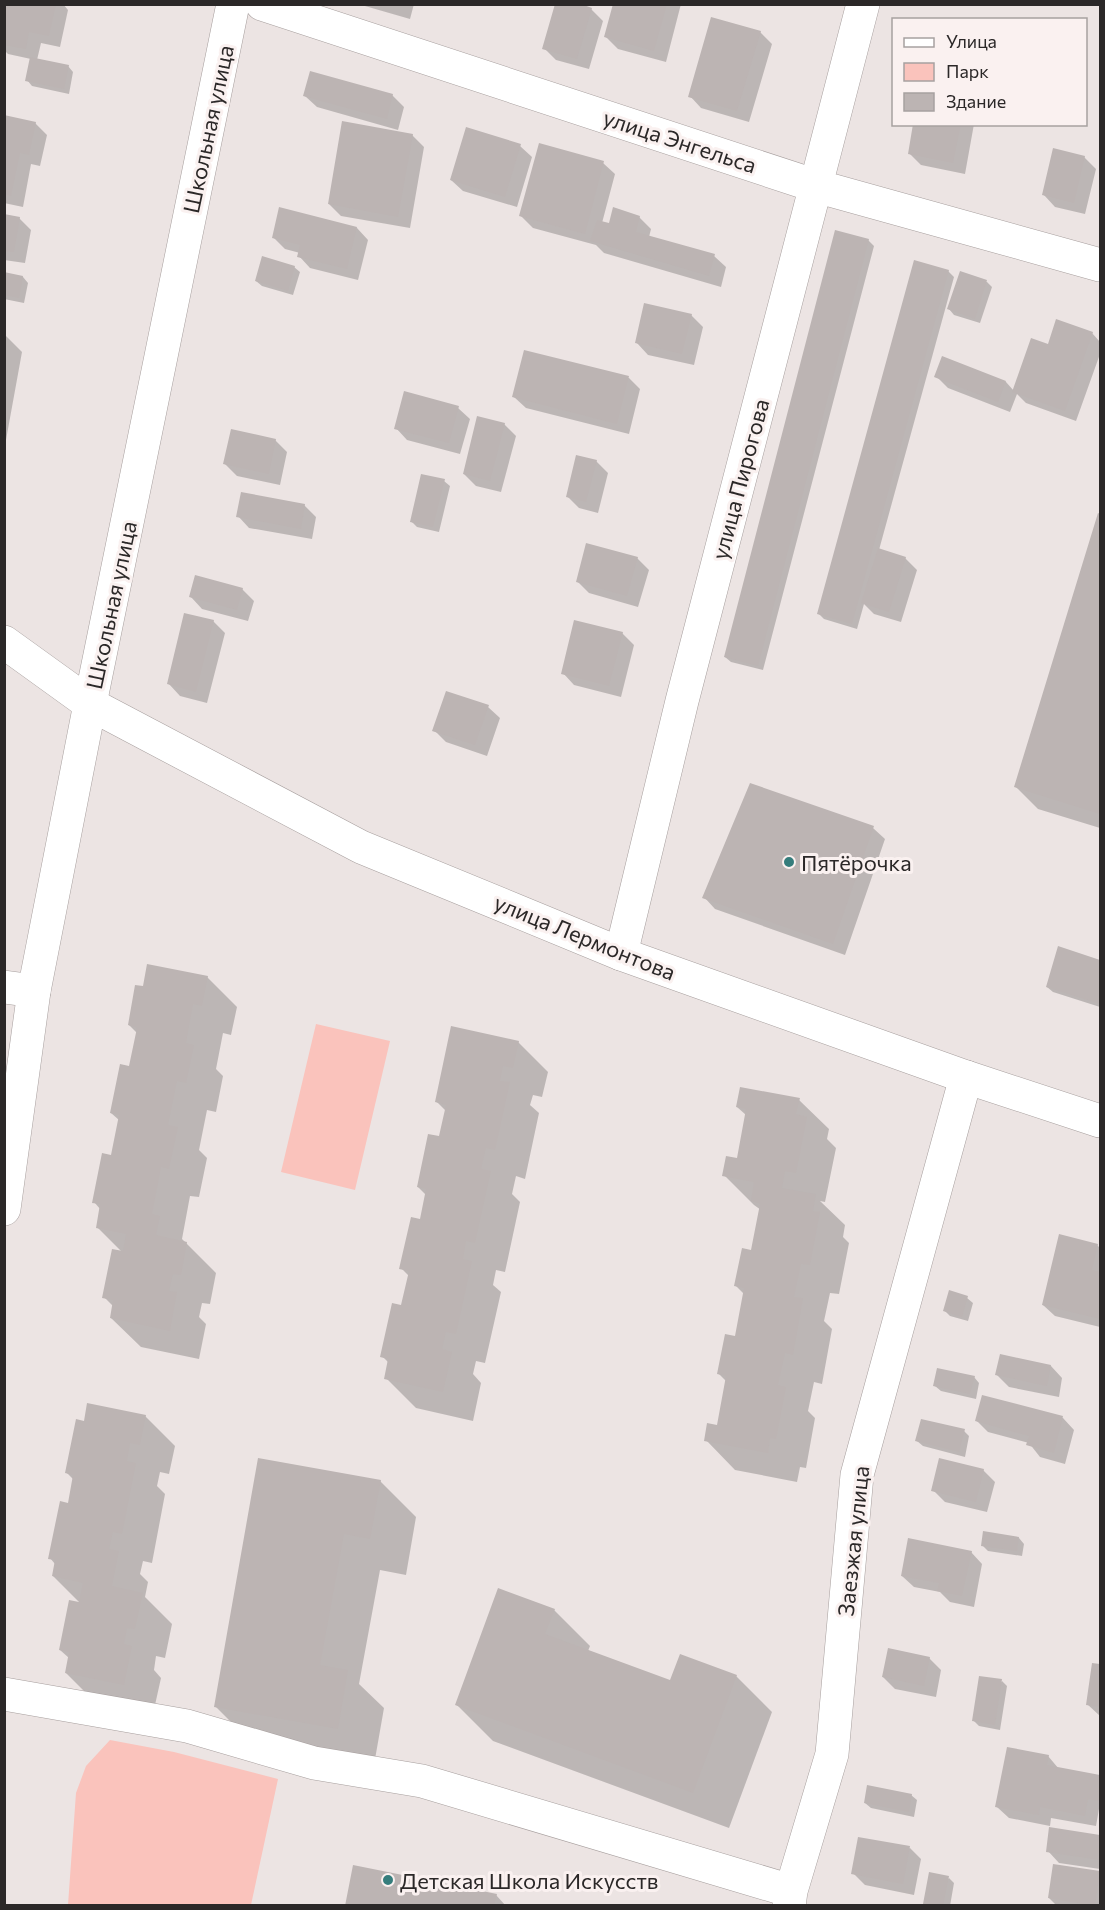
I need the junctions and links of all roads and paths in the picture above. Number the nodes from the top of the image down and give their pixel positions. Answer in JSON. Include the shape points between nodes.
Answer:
{"nodes":[{"id":1,"x":233,"y":4,"type":"edge"},
{"id":2,"x":262,"y":4,"type":"edge"},
{"id":3,"x":863,"y":4,"type":"edge"},
{"id":4,"x":816,"y":186,"type":"junction"},
{"id":5,"x":1101,"y":265,"type":"edge"},
{"id":6,"x":4,"y":642,"type":"edge"},
{"id":7,"x":90,"y":704,"type":"junction"},
{"id":8,"x":621,"y":954,"type":"junction"},
{"id":9,"x":20,"y":989,"type":"edge"},
{"id":10,"x":966,"y":1077,"type":"junction"},
{"id":11,"x":1101,"y":1121,"type":"edge"},
{"id":12,"x":4,"y":1209,"type":"edge"},
{"id":13,"x":4,"y":1694,"type":"edge"},
{"id":14,"x":790,"y":1898,"type":"edge"}],
"edges":[{"from":1,"to":7,"type":"street","name":"Школьная улица"},
{"from":2,"to":4,"type":"street","name":"улица Энгельса"},
{"from":3,"to":4,"type":"street","name":"улица Пирогова"},
{"from":4,"to":5,"type":"street","name":"улица Энгельса"},
{"from":4,"to":8,"type":"street","name":"улица Пирогова"},
{"from":6,"to":7,"type":"street","name":"улица Лермонтова"},
{"from":7,"to":8,"type":"street","name":"улица Лермонтова","via":[[361,847]]},
{"from":7,"to":9,"type":"street","name":"Школьная улица"},
{"from":8,"to":10,"type":"street","name":"улица Лермонтова"},
{"from":9,"to":12,"type":"street","name":"Школьная улица"},
{"from":10,"to":11,"type":"street","name":"улица Лермонтова"},
{"from":10,"to":14,"type":"street","name":"Заезжая улица","via":[[857,1475],[832,1754]]},
{"from":13,"to":14,"type":"street","via":[[187,1726],[314,1763],[422,1781]]}]}
